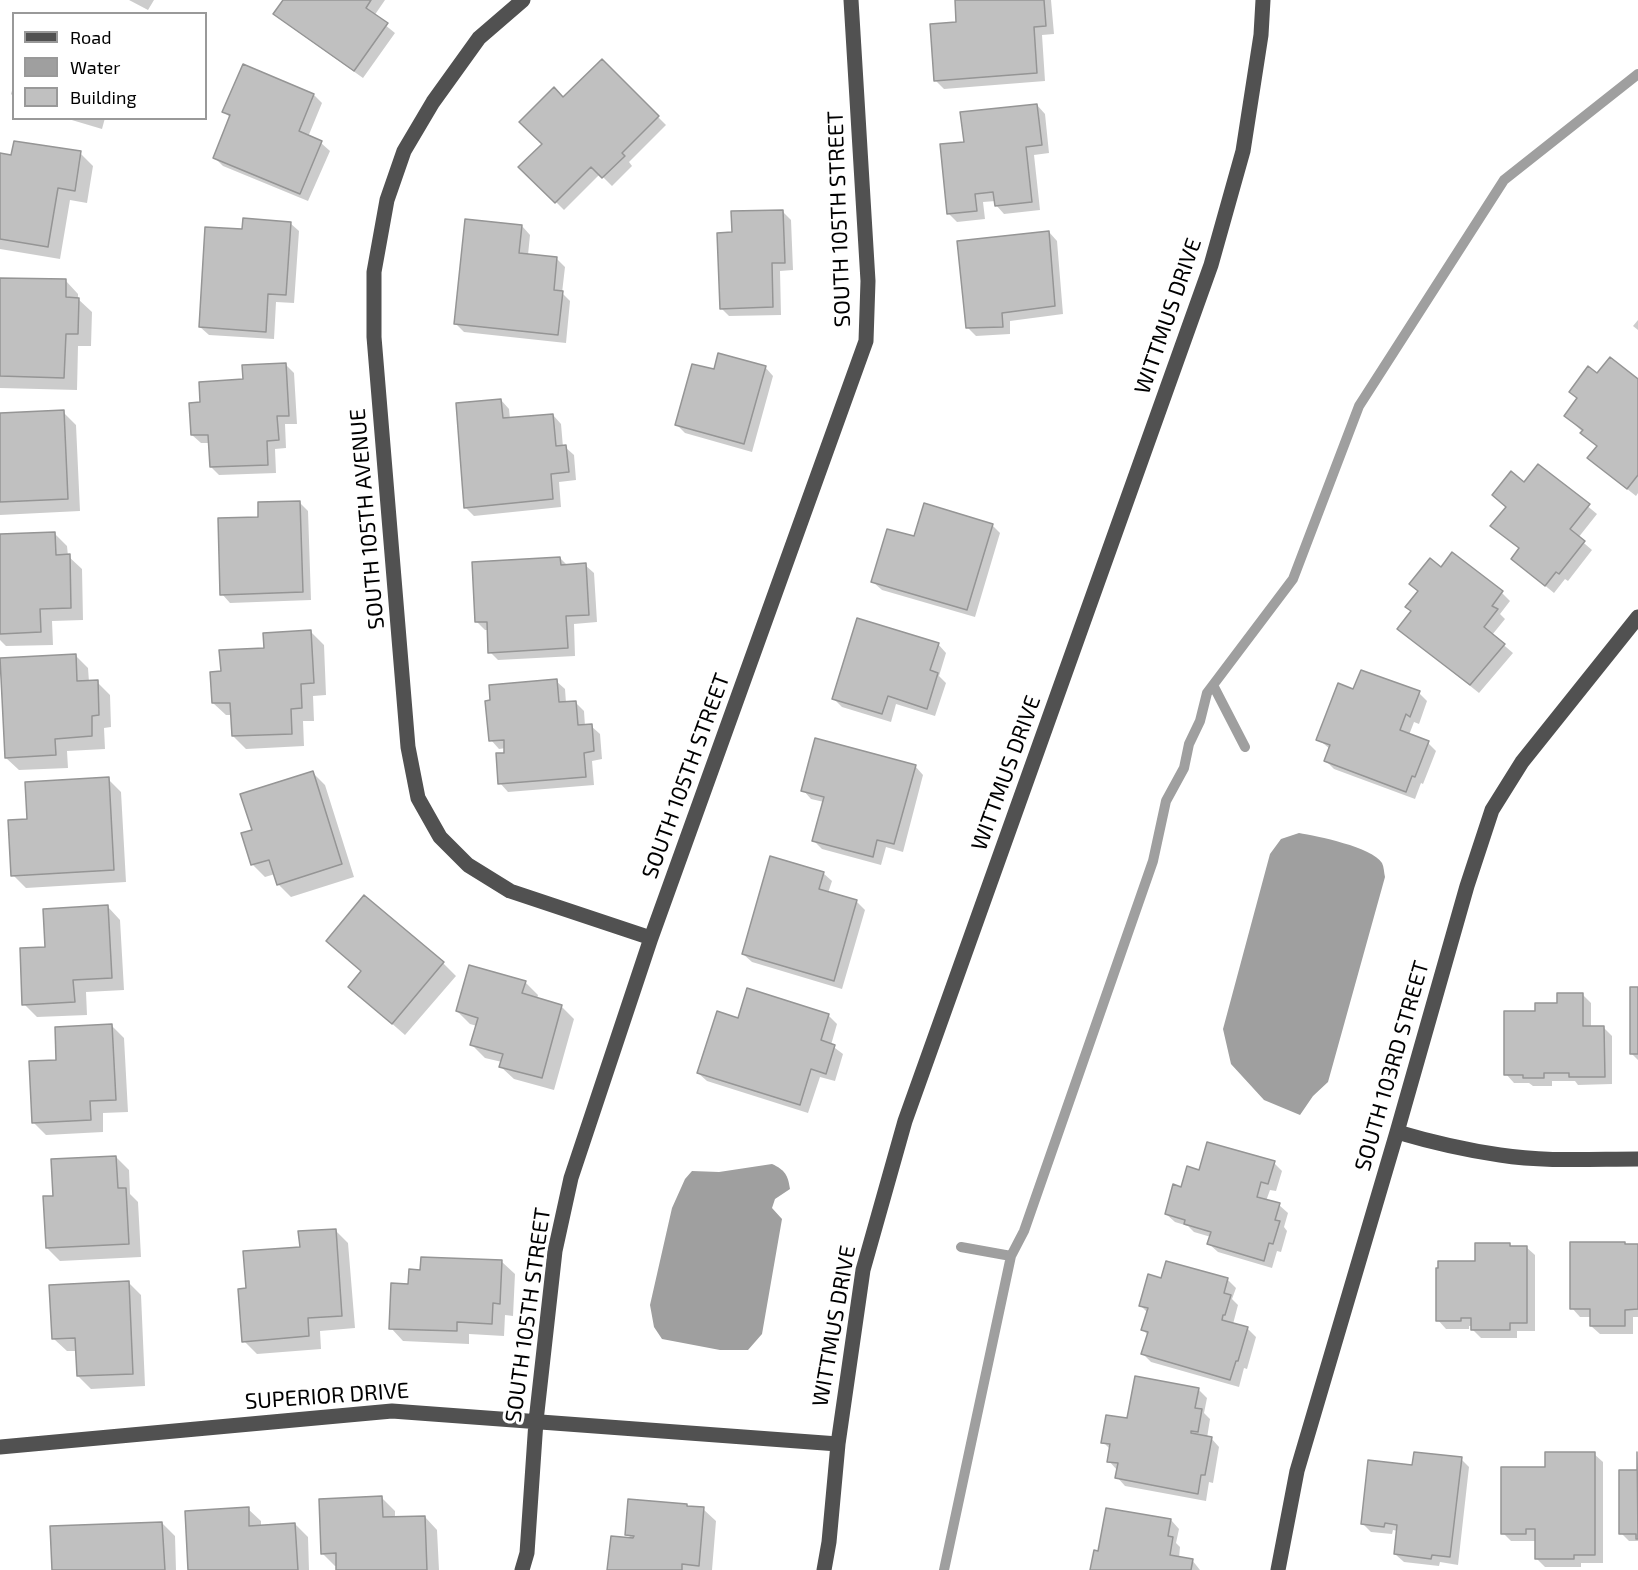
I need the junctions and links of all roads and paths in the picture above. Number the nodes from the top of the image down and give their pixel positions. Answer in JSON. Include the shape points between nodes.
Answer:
{"nodes":[{"id":1,"x":524,"y":0,"type":"edge"},
{"id":2,"x":851,"y":0,"type":"edge"},
{"id":3,"x":1263,"y":0,"type":"edge"},
{"id":4,"x":1638,"y":617,"type":"edge"},
{"id":5,"x":651,"y":938,"type":"junction"},
{"id":6,"x":1397,"y":1132,"type":"junction"},
{"id":7,"x":1638,"y":1159,"type":"edge"},
{"id":8,"x":536,"y":1421,"type":"junction"},
{"id":9,"x":837,"y":1444,"type":"junction"},
{"id":10,"x":0,"y":1447,"type":"edge"},
{"id":11,"x":522,"y":1570,"type":"edge"},
{"id":12,"x":824,"y":1570,"type":"edge"},
{"id":13,"x":1278,"y":1570,"type":"edge"}],
"edges":[{"from":1,"to":5,"type":"street","name":"SOUTH 105TH AVENUE","via":[[479,38],[404,151],[387,200],[374,272],[374,337],[408,747],[418,798],[440,837],[468,866],[510,891]]},
{"from":2,"to":5,"type":"street","name":"SOUTH 105TH STREET","via":[[868,281],[866,340]]},
{"from":3,"to":9,"type":"street","name":"WITTMUS DRIVE","via":[[1243,151],[1211,265],[905,1121],[862,1270]]},
{"from":4,"to":6,"type":"street","name":"SOUTH 103RD STREET","via":[[1522,762],[1492,810]]},
{"from":5,"to":8,"type":"street","name":"SOUTH 105TH STREET","via":[[571,1178],[555,1251]]},
{"from":6,"to":7,"type":"street","via":[[1502,1156]]},
{"from":6,"to":13,"type":"street","name":"SOUTH 103RD STREET","via":[[1297,1471]]},
{"from":8,"to":9,"type":"street","name":"SUPERIOR DRIVE"},
{"from":8,"to":10,"type":"street","name":"SUPERIOR DRIVE","via":[[392,1411]]},
{"from":8,"to":11,"type":"street","name":"SOUTH 105TH STREET"},
{"from":9,"to":12,"type":"street","name":"WITTMUS DRIVE","via":[[830,1542]]}]}
